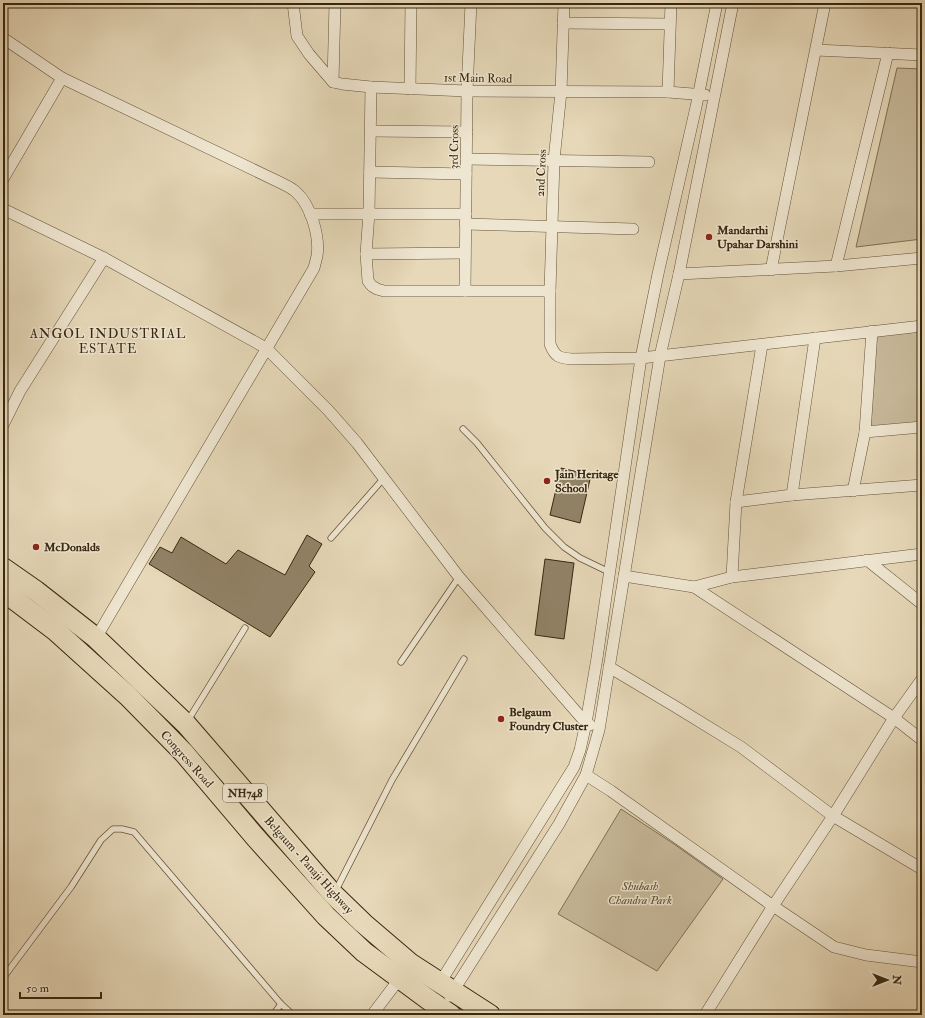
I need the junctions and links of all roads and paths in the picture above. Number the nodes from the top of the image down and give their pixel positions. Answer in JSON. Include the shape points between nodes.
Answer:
{"nodes":[{"id":1,"x":293,"y":3,"type":"edge"},
{"id":2,"x":335,"y":3,"type":"edge"},
{"id":3,"x":411,"y":3,"type":"edge"},
{"id":4,"x":471,"y":3,"type":"edge"},
{"id":5,"x":564,"y":3,"type":"edge"},
{"id":6,"x":671,"y":3,"type":"edge"},
{"id":7,"x":718,"y":3,"type":"edge"},
{"id":8,"x":733,"y":3,"type":"edge"},
{"id":9,"x":825,"y":3,"type":"edge"},
{"id":10,"x":563,"y":23,"type":"junction"},
{"id":11,"x":670,"y":24,"type":"junction"},
{"id":12,"x":3,"y":38,"type":"edge"},
{"id":13,"x":816,"y":50,"type":"junction"},
{"id":14,"x":888,"y":54,"type":"junction"},
{"id":15,"x":922,"y":55,"type":"edge"},
{"id":16,"x":62,"y":78,"type":"junction"},
{"id":17,"x":333,"y":82,"type":"junction"},
{"id":18,"x":372,"y":87,"type":"junction"},
{"id":19,"x":410,"y":89,"type":"junction"},
{"id":20,"x":467,"y":91,"type":"junction"},
{"id":21,"x":561,"y":92,"type":"junction"},
{"id":22,"x":668,"y":92,"type":"junction"},
{"id":23,"x":699,"y":94,"type":"junction"},
{"id":24,"x":714,"y":95,"type":"junction"},
{"id":25,"x":371,"y":131,"type":"junction"},
{"id":26,"x":467,"y":132,"type":"junction"},
{"id":27,"x":466,"y":160,"type":"junction"},
{"id":28,"x":554,"y":160,"type":"junction"},
{"id":29,"x":649,"y":162,"type":"dead end"},
{"id":30,"x":370,"y":172,"type":"junction"},
{"id":31,"x":466,"y":174,"type":"junction"},
{"id":32,"x":3,"y":179,"type":"edge"},
{"id":33,"x":3,"y":209,"type":"edge"},
{"id":34,"x":369,"y":213,"type":"junction"},
{"id":35,"x":310,"y":214,"type":"junction"},
{"id":36,"x":466,"y":219,"type":"junction"},
{"id":37,"x":552,"y":226,"type":"junction"},
{"id":38,"x":634,"y":229,"type":"dead end"},
{"id":39,"x":465,"y":253,"type":"junction"},
{"id":40,"x":366,"y":254,"type":"junction"},
{"id":41,"x":104,"y":258,"type":"junction"},
{"id":42,"x":922,"y":258,"type":"edge"},
{"id":43,"x":836,"y":266,"type":"junction"},
{"id":44,"x":771,"y":270,"type":"junction"},
{"id":45,"x":679,"y":274,"type":"junction"},
{"id":46,"x":465,"y":291,"type":"junction"},
{"id":47,"x":550,"y":291,"type":"junction"},
{"id":48,"x":922,"y":326,"type":"edge"},
{"id":49,"x":872,"y":331,"type":"junction"},
{"id":50,"x":815,"y":338,"type":"junction"},
{"id":51,"x":762,"y":345,"type":"junction"},
{"id":52,"x":266,"y":348,"type":"junction"},
{"id":53,"x":660,"y":356,"type":"junction"},
{"id":54,"x":641,"y":358,"type":"junction"},
{"id":55,"x":3,"y":425,"type":"edge"},
{"id":56,"x":922,"y":427,"type":"edge"},
{"id":57,"x":463,"y":429,"type":"dead end"},
{"id":58,"x":865,"y":432,"type":"junction"},
{"id":59,"x":384,"y":478,"type":"junction"},
{"id":60,"x":922,"y":485,"type":"edge"},
{"id":61,"x":853,"y":491,"type":"junction"},
{"id":62,"x":792,"y":495,"type":"junction"},
{"id":63,"x":736,"y":502,"type":"junction"},
{"id":64,"x":331,"y":538,"type":"dead end"},
{"id":65,"x":922,"y":554,"type":"edge"},
{"id":66,"x":867,"y":560,"type":"junction"},
{"id":67,"x":3,"y":568,"type":"edge"},
{"id":68,"x":609,"y":572,"type":"junction"},
{"id":69,"x":624,"y":576,"type":"junction"},
{"id":70,"x":459,"y":577,"type":"junction"},
{"id":71,"x":732,"y":577,"type":"junction"},
{"id":72,"x":694,"y":587,"type":"junction"},
{"id":73,"x":3,"y":591,"type":"edge"},
{"id":74,"x":922,"y":604,"type":"edge"},
{"id":75,"x":245,"y":628,"type":"dead end"},
{"id":76,"x":96,"y":638,"type":"junction"},
{"id":77,"x":464,"y":659,"type":"dead end"},
{"id":78,"x":401,"y":662,"type":"dead end"},
{"id":79,"x":609,"y":667,"type":"junction"},
{"id":80,"x":922,"y":679,"type":"edge"},
{"id":81,"x":894,"y":718,"type":"junction"},
{"id":82,"x":586,"y":723,"type":"junction"},
{"id":83,"x":186,"y":724,"type":"junction"},
{"id":84,"x":599,"y":730,"type":"junction"},
{"id":85,"x":922,"y":740,"type":"edge"},
{"id":86,"x":586,"y":775,"type":"junction"},
{"id":87,"x":833,"y":816,"type":"junction"},
{"id":88,"x":922,"y":869,"type":"edge"},
{"id":89,"x":334,"y":894,"type":"junction"},
{"id":90,"x":773,"y":906,"type":"junction"},
{"id":91,"x":922,"y":962,"type":"edge"},
{"id":92,"x":3,"y":978,"type":"edge"},
{"id":93,"x":400,"y":978,"type":"junction"},
{"id":94,"x":446,"y":988,"type":"junction"},
{"id":95,"x":281,"y":1004,"type":"junction"},
{"id":96,"x":441,"y":1008,"type":"edge"},
{"id":97,"x":273,"y":1015,"type":"edge"},
{"id":98,"x":293,"y":1015,"type":"edge"},
{"id":99,"x":372,"y":1015,"type":"edge"},
{"id":100,"x":490,"y":1015,"type":"edge"},
{"id":101,"x":705,"y":1015,"type":"edge"}],
"edges":[{"from":1,"to":17,"type":"street","via":[[298,36],[309,54]]},
{"from":2,"to":17,"type":"street"},
{"from":3,"to":19,"type":"street"},
{"from":4,"to":20,"type":"street","name":"3rd Cross"},
{"from":5,"to":10,"type":"street","name":"2nd Cross"},
{"from":6,"to":11,"type":"street"},
{"from":7,"to":23,"type":"street"},
{"from":8,"to":24,"type":"street"},
{"from":9,"to":13,"type":"street"},
{"from":10,"to":11,"type":"street"},
{"from":10,"to":21,"type":"street","name":"2nd Cross"},
{"from":11,"to":22,"type":"street"},
{"from":12,"to":16,"type":"street"},
{"from":13,"to":14,"type":"street"},
{"from":13,"to":44,"type":"street"},
{"from":14,"to":15,"type":"street"},
{"from":14,"to":43,"type":"street"},
{"from":16,"to":32,"type":"street"},
{"from":16,"to":35,"type":"street","via":[[277,181],[296,192]]},
{"from":17,"to":18,"type":"street","name":"1st Main Road"},
{"from":18,"to":19,"type":"street","name":"1st Main Road"},
{"from":18,"to":25,"type":"street"},
{"from":19,"to":20,"type":"street","name":"1st Main Road"},
{"from":20,"to":21,"type":"street","name":"1st Main Road"},
{"from":20,"to":26,"type":"street","name":"3rd Cross"},
{"from":21,"to":22,"type":"street","name":"1st Main Road"},
{"from":21,"to":28,"type":"street","name":"2nd Cross"},
{"from":22,"to":23,"type":"street","name":"1st Main Road"},
{"from":23,"to":24,"type":"street","name":"1st Main Road"},
{"from":23,"to":54,"type":"street"},
{"from":24,"to":45,"type":"street"},
{"from":25,"to":26,"type":"street"},
{"from":25,"to":30,"type":"street"},
{"from":26,"to":27,"type":"street","name":"3rd Cross"},
{"from":27,"to":28,"type":"street"},
{"from":27,"to":31,"type":"street","name":"3rd Cross"},
{"from":28,"to":29,"type":"street"},
{"from":28,"to":37,"type":"street","name":"2nd Cross"},
{"from":30,"to":31,"type":"street"},
{"from":30,"to":34,"type":"street"},
{"from":31,"to":36,"type":"street","name":"3rd Cross"},
{"from":33,"to":41,"type":"street"},
{"from":34,"to":35,"type":"street"},
{"from":34,"to":36,"type":"street"},
{"from":34,"to":40,"type":"street"},
{"from":35,"to":52,"type":"street","via":[[317,237],[314,268]]},
{"from":36,"to":37,"type":"street"},
{"from":36,"to":39,"type":"street","name":"3rd Cross"},
{"from":37,"to":38,"type":"street"},
{"from":37,"to":47,"type":"street","name":"2nd Cross"},
{"from":39,"to":40,"type":"street"},
{"from":39,"to":46,"type":"street","name":"3rd Cross"},
{"from":40,"to":46,"type":"street","via":[[368,281],[377,289]]},
{"from":41,"to":52,"type":"street"},
{"from":41,"to":55,"type":"street","via":[[20,392]]},
{"from":42,"to":43,"type":"street"},
{"from":43,"to":44,"type":"street"},
{"from":44,"to":45,"type":"street"},
{"from":45,"to":53,"type":"street"},
{"from":46,"to":47,"type":"street"},
{"from":47,"to":54,"type":"street","name":"2nd Cross","via":[[550,344],[553,352],[561,358]]},
{"from":48,"to":49,"type":"street"},
{"from":49,"to":50,"type":"street"},
{"from":49,"to":58,"type":"street"},
{"from":50,"to":51,"type":"street"},
{"from":50,"to":62,"type":"street"},
{"from":51,"to":53,"type":"street"},
{"from":51,"to":63,"type":"street"},
{"from":52,"to":59,"type":"street","via":[[328,410]]},
{"from":52,"to":76,"type":"street"},
{"from":53,"to":54,"type":"street"},
{"from":53,"to":69,"type":"street"},
{"from":54,"to":68,"type":"street"},
{"from":56,"to":58,"type":"street"},
{"from":57,"to":68,"type":"lane","via":[[545,528],[564,547]]},
{"from":58,"to":61,"type":"street"},
{"from":59,"to":64,"type":"lane"},
{"from":59,"to":70,"type":"street"},
{"from":60,"to":61,"type":"street"},
{"from":61,"to":62,"type":"street"},
{"from":62,"to":63,"type":"street"},
{"from":63,"to":71,"type":"street"},
{"from":65,"to":66,"type":"street"},
{"from":66,"to":71,"type":"street"},
{"from":66,"to":74,"type":"street"},
{"from":67,"to":76,"type":"highway","name":"Belgaum - Panaji Highway","number":"NH748"},
{"from":68,"to":82,"type":"street"},
{"from":69,"to":72,"type":"street"},
{"from":69,"to":79,"type":"street"},
{"from":70,"to":78,"type":"lane"},
{"from":70,"to":82,"type":"street"},
{"from":71,"to":72,"type":"street"},
{"from":72,"to":81,"type":"street"},
{"from":73,"to":93,"type":"highway","name":"Congress Road","number":"NH748","via":[[56,631],[128,696],[184,753],[326,916],[364,952]]},
{"from":75,"to":83,"type":"lane"},
{"from":76,"to":83,"type":"highway","name":"Belgaum - Panaji Highway","number":"NH748"},
{"from":77,"to":89,"type":"lane","via":[[392,780]]},
{"from":79,"to":84,"type":"street"},
{"from":79,"to":87,"type":"street","via":[[741,747]]},
{"from":80,"to":81,"type":"street"},
{"from":81,"to":85,"type":"street"},
{"from":81,"to":87,"type":"street"},
{"from":82,"to":84,"type":"street"},
{"from":82,"to":94,"type":"street","via":[[574,767]]},
{"from":83,"to":89,"type":"highway","name":"Belgaum - Panaji Highway","number":"NH748"},
{"from":84,"to":86,"type":"street"},
{"from":86,"to":90,"type":"street","via":[[611,790]]},
{"from":86,"to":94,"type":"street","via":[[559,824]]},
{"from":87,"to":88,"type":"street"},
{"from":87,"to":90,"type":"street"},
{"from":89,"to":94,"type":"highway","name":"Belgaum - Panaji Highway","number":"NH748","via":[[382,941]]},
{"from":90,"to":91,"type":"street","via":[[834,947],[866,955]]},
{"from":90,"to":101,"type":"street"},
{"from":92,"to":95,"type":"lane","via":[[71,887],[101,840],[113,829],[122,828],[134,832]]},
{"from":93,"to":96,"type":"highway","name":"Congress Road","number":"NH748"},
{"from":93,"to":99,"type":"street"},
{"from":94,"to":96,"type":"street"},
{"from":94,"to":96,"type":"street"},
{"from":94,"to":100,"type":"highway","name":"Belgaum - Panaji Highway","number":"NH748"},
{"from":95,"to":97,"type":"lane"},
{"from":95,"to":98,"type":"lane"}]}
